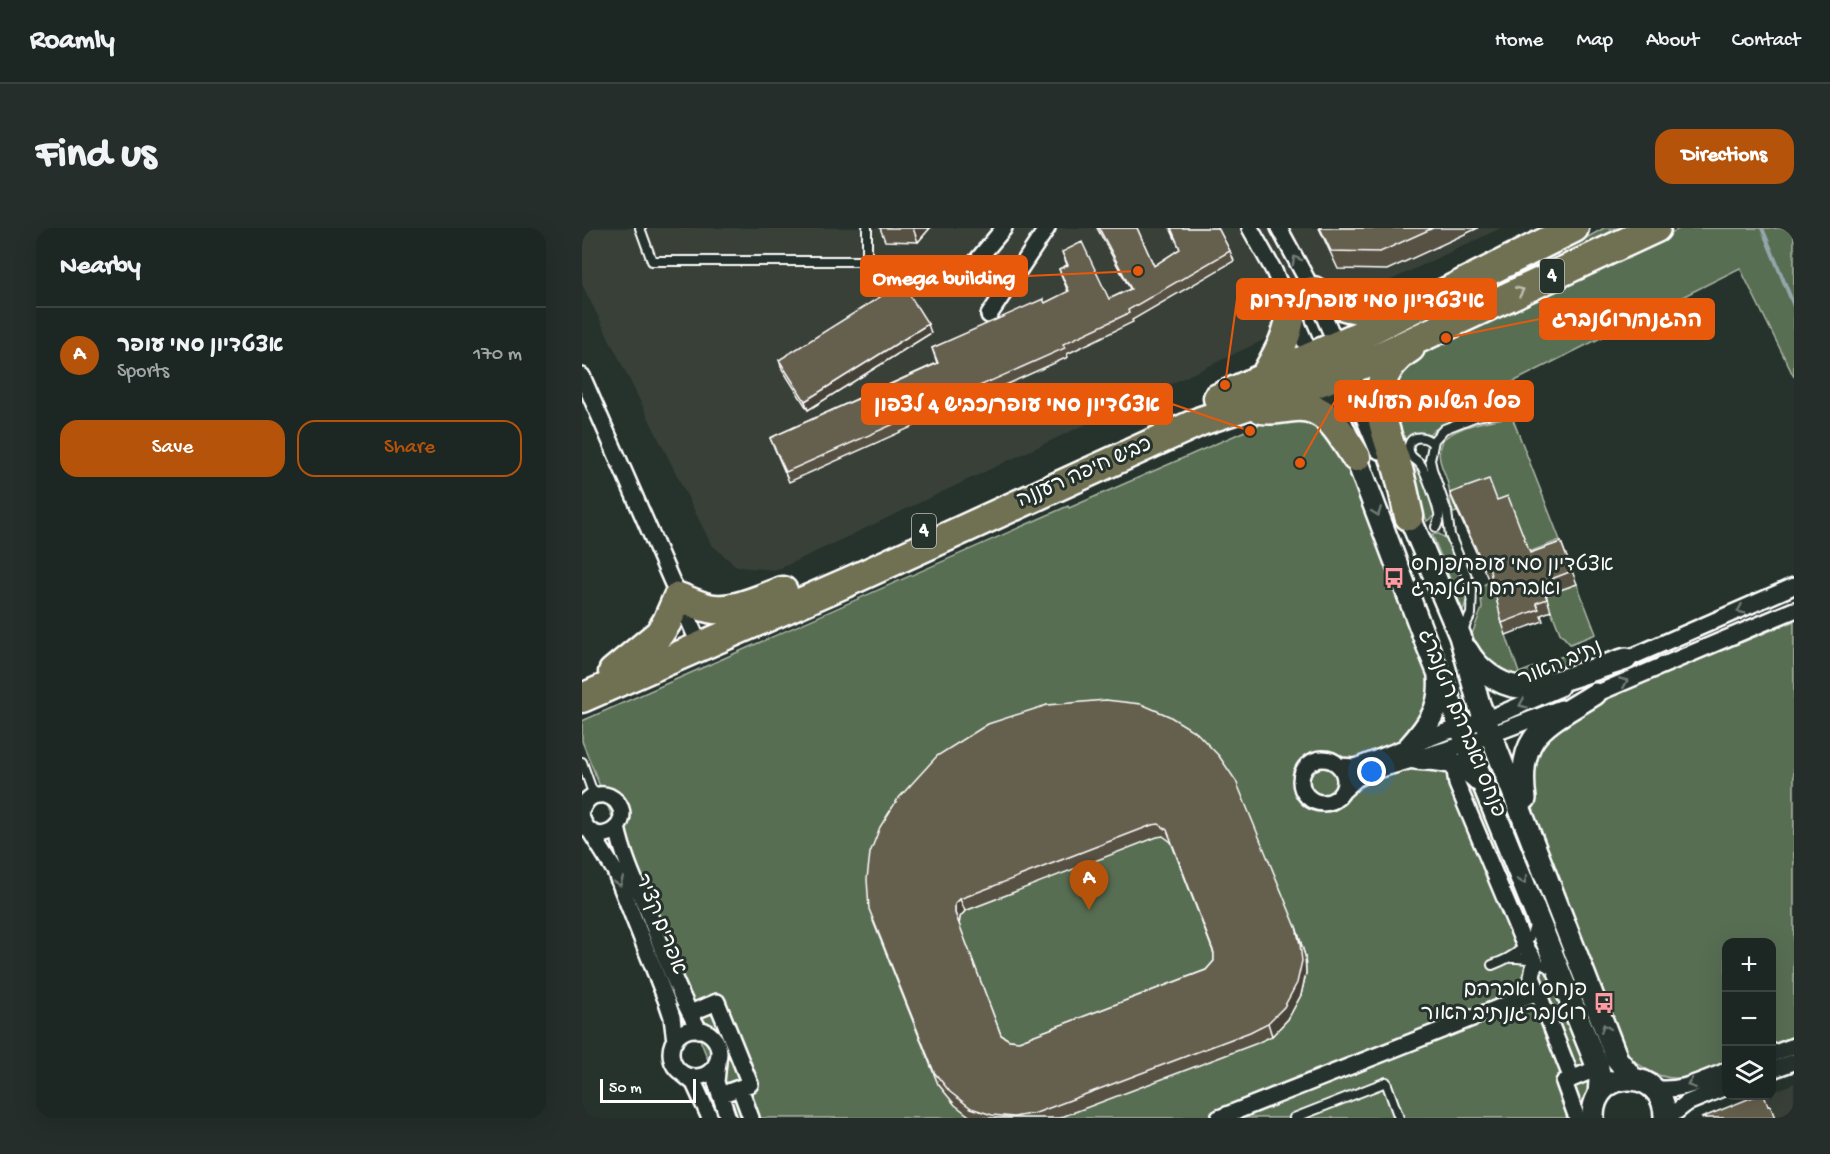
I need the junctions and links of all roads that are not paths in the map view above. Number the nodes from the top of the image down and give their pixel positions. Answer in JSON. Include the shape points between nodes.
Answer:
{"nodes":[{"id":1,"x":640,"y":228,"type":"edge"},
{"id":2,"x":867,"y":228,"type":"edge"},
{"id":3,"x":1004,"y":228,"type":"edge"},
{"id":4,"x":1047,"y":228,"type":"edge"},
{"id":5,"x":1250,"y":228,"type":"edge"},
{"id":6,"x":1280,"y":228,"type":"edge"},
{"id":7,"x":1574,"y":228,"type":"edge"},
{"id":8,"x":1656,"y":228,"type":"edge"},
{"id":9,"x":975,"y":263,"type":"dead end"},
{"id":10,"x":1313,"y":291,"type":"junction"},
{"id":11,"x":1291,"y":309,"type":"junction"},
{"id":12,"x":989,"y":315,"type":"dead end"},
{"id":13,"x":1448,"y":324,"type":"junction"},
{"id":14,"x":1329,"y":363,"type":"junction"},
{"id":15,"x":582,"y":376,"type":"edge"},
{"id":16,"x":1265,"y":376,"type":"junction"},
{"id":17,"x":1242,"y":406,"type":"junction"},
{"id":18,"x":1508,"y":410,"type":"dead end"},
{"id":19,"x":1433,"y":444,"type":"junction"},
{"id":20,"x":1356,"y":457,"type":"junction"},
{"id":21,"x":1448,"y":523,"type":"junction"},
{"id":22,"x":1412,"y":525,"type":"junction"},
{"id":23,"x":1436,"y":527,"type":"junction"},
{"id":24,"x":1794,"y":586,"type":"edge"},
{"id":25,"x":794,"y":587,"type":"junction"},
{"id":26,"x":678,"y":597,"type":"junction"},
{"id":27,"x":1794,"y":610,"type":"edge"},
{"id":28,"x":1460,"y":636,"type":"junction"},
{"id":29,"x":696,"y":639,"type":"junction"},
{"id":30,"x":1626,"y":659,"type":"junction"},
{"id":31,"x":1438,"y":671,"type":"junction"},
{"id":32,"x":613,"y":672,"type":"junction"},
{"id":33,"x":582,"y":685,"type":"edge"},
{"id":34,"x":1595,"y":694,"type":"junction"},
{"id":35,"x":582,"y":698,"type":"edge"},
{"id":36,"x":1488,"y":726,"type":"junction"},
{"id":37,"x":1465,"y":736,"type":"junction"},
{"id":38,"x":1412,"y":753,"type":"junction"},
{"id":39,"x":582,"y":762,"type":"edge"},
{"id":40,"x":1454,"y":763,"type":"junction"},
{"id":41,"x":1339,"y":766,"type":"junction"},
{"id":42,"x":1485,"y":786,"type":"junction"},
{"id":43,"x":1344,"y":790,"type":"junction"},
{"id":44,"x":594,"y":796,"type":"junction"},
{"id":45,"x":582,"y":810,"type":"edge"},
{"id":46,"x":586,"y":825,"type":"edge"},
{"id":47,"x":618,"y":827,"type":"junction"},
{"id":48,"x":1536,"y":846,"type":"junction"},
{"id":49,"x":1536,"y":913,"type":"junction"},
{"id":50,"x":1524,"y":944,"type":"junction"},
{"id":51,"x":1511,"y":958,"type":"junction"},
{"id":52,"x":1535,"y":960,"type":"junction"},
{"id":53,"x":1492,"y":965,"type":"dead end"},
{"id":54,"x":1563,"y":978,"type":"junction"},
{"id":55,"x":1538,"y":992,"type":"junction"},
{"id":56,"x":690,"y":1013,"type":"junction"},
{"id":57,"x":699,"y":1030,"type":"junction"},
{"id":58,"x":675,"y":1041,"type":"junction"},
{"id":59,"x":1794,"y":1046,"type":"edge"},
{"id":60,"x":1776,"y":1053,"type":"edge"},
{"id":61,"x":718,"y":1062,"type":"junction"},
{"id":62,"x":1794,"y":1062,"type":"edge"},
{"id":63,"x":1598,"y":1068,"type":"junction"},
{"id":64,"x":1776,"y":1069,"type":"edge"},
{"id":65,"x":1722,"y":1072,"type":"edge"},
{"id":66,"x":683,"y":1074,"type":"junction"},
{"id":67,"x":1572,"y":1079,"type":"junction"},
{"id":68,"x":1633,"y":1079,"type":"junction"},
{"id":69,"x":740,"y":1088,"type":"junction"},
{"id":70,"x":1653,"y":1088,"type":"junction"},
{"id":71,"x":1722,"y":1089,"type":"edge"},
{"id":72,"x":720,"y":1095,"type":"junction"},
{"id":73,"x":1592,"y":1109,"type":"edge"},
{"id":74,"x":710,"y":1118,"type":"edge"},
{"id":75,"x":728,"y":1118,"type":"edge"},
{"id":76,"x":751,"y":1118,"type":"edge"},
{"id":77,"x":1219,"y":1118,"type":"edge"},
{"id":78,"x":1294,"y":1118,"type":"edge"},
{"id":79,"x":1399,"y":1118,"type":"edge"},
{"id":80,"x":1577,"y":1118,"type":"edge"},
{"id":81,"x":1667,"y":1118,"type":"edge"}],
"edges":[{"from":1,"to":2,"type":"lane","via":[[652,261],[867,261]]},
{"from":3,"to":9,"type":"street"},
{"from":4,"to":12,"type":"street"},
{"from":5,"to":11,"type":"street"},
{"from":10,"to":6,"type":"street","one_way":true},
{"from":7,"to":10,"type":"highway","via":[[1380,309],[1341,307]]},
{"from":7,"to":14,"type":"highway","name":"כביש חיפה רעננה","number":"4"},
{"from":13,"to":8,"type":"highway","name":"כביש חיפה רעננה","number":"4","one_way":true},
{"from":10,"to":14,"type":"street"},
{"from":11,"to":14,"type":"street"},
{"from":11,"to":16,"type":"highway","via":[[1291,323]]},
{"from":13,"to":14,"type":"highway","name":"כביש חיפה רעננה","number":"4"},
{"from":13,"to":22,"type":"highway","via":[[1401,354],[1389,366],[1379,388],[1382,421]]},
{"from":14,"to":16,"type":"highway","name":"כביש חיפה רעננה","number":"4"},
{"from":14,"to":17,"type":"highway","name":"כביש חיפה רעננה","number":"4"},
{"from":14,"to":20,"type":"main road","name":"פנחס ואברהם רוטנברג"},
{"from":14,"to":22,"type":"main road","name":"פנחס ואברהם רוטנברג"},
{"from":15,"to":26,"type":"street"},
{"from":16,"to":25,"type":"highway","name":"כביש חיפה רעננה","number":"4","via":[[1065,469]]},
{"from":17,"to":20,"type":"highway","via":[[1277,411],[1296,407],[1315,410],[1335,425]]},
{"from":17,"to":29,"type":"highway","name":"כביש חיפה רעננה","number":"4","via":[[850,580]]},
{"from":18,"to":19,"type":"lane","via":[[1477,416],[1444,429]]},
{"from":19,"to":21,"type":"lane","via":[[1430,460]]},
{"from":19,"to":23,"type":"lane","via":[[1419,436],[1408,448],[1410,456],[1422,466],[1439,513]]},
{"from":20,"to":31,"type":"main road","name":"פנחס ואברהם רוטנברג","one_way":true},
{"from":21,"to":23,"type":"lane"},
{"from":21,"to":28,"type":"lane","via":[[1472,589],[1471,614]]},
{"from":22,"to":23,"type":"lane"},
{"from":22,"to":28,"type":"main road","name":"פנחס ואברהם רוטנברג"},
{"from":24,"to":30,"type":"street","name":"נתיב האור","one_way":true},
{"from":25,"to":26,"type":"highway","via":[[726,609],[713,609]]},
{"from":25,"to":29,"type":"highway","name":"כביש חיפה רעננה","number":"4"},
{"from":26,"to":29,"type":"street"},
{"from":26,"to":32,"type":"highway","via":[[659,634]]},
{"from":34,"to":27,"type":"street","name":"נתיב האור","one_way":true},
{"from":28,"to":30,"type":"main road","via":[[1482,668],[1496,679],[1519,687],[1544,684]]},
{"from":28,"to":36,"type":"main road","name":"פנחס ואברהם רוטנברג"},
{"from":29,"to":32,"type":"highway","name":"כביש חיפה רעננה","number":"4"},
{"from":29,"to":35,"type":"highway","name":"כביש חיפה רעננה","number":"4"},
{"from":30,"to":36,"type":"street","name":"נתיב האור","one_way":true,"via":[[1507,711]]},
{"from":31,"to":37,"type":"main road","name":"פנחס ואברהם רוטנברג"},
{"from":31,"to":38,"type":"main road","via":[[1440,690],[1433,716]]},
{"from":32,"to":33,"type":"highway","name":"כביש חיפה רעננה","number":"4"},
{"from":34,"to":36,"type":"street","name":"נתיב האור","via":[[1514,727]]},
{"from":34,"to":48,"type":"main road","via":[[1549,723],[1529,745],[1522,781]]},
{"from":36,"to":37,"type":"street","name":"נתיב האור"},
{"from":36,"to":48,"type":"main road","name":"פנחס ואברהם רוטנברג"},
{"from":37,"to":38,"type":"street","name":"נתיב האור","via":[[1445,732]]},
{"from":37,"to":42,"type":"main road","name":"פנחס ואברהם רוטנברג"},
{"from":38,"to":40,"type":"main road"},
{"from":38,"to":41,"type":"street","name":"נתיב האור","via":[[1355,768]]},
{"from":38,"to":43,"type":"street","name":"נתיב האור","via":[[1357,778]]},
{"from":39,"to":44,"type":"lane"},
{"from":40,"to":42,"type":"main road"},
{"from":40,"to":50,"type":"street","via":[[1457,784]]},
{"from":41,"to":43,"type":"street","via":[[1345,780]]},
{"from":41,"to":43,"type":"street","via":[[1330,760],[1315,761],[1304,772],[1302,787],[1308,797],[1322,803],[1334,801]]},
{"from":42,"to":49,"type":"main road","name":"פנחס ואברהם רוטנברג","one_way":true},
{"from":44,"to":45,"type":"street"},
{"from":44,"to":47,"type":"street","name":"אפרים קציר","via":[[607,795],[617,802],[622,814]]},
{"from":46,"to":47,"type":"street","via":[[595,834],[608,834]]},
{"from":46,"to":58,"type":"street","name":"אפרים קציר","one_way":true,"via":[[615,871],[667,1002]]},
{"from":47,"to":56,"type":"street","name":"אפרים קציר","via":[[621,844]]},
{"from":68,"to":48,"type":"main road","name":"פנחס ואברהם רוטנברג","one_way":true,"via":[[1617,1059]]},
{"from":49,"to":50,"type":"lane"},
{"from":49,"to":54,"type":"main road","name":"פנחס ואברהם רוטנברג"},
{"from":50,"to":51,"type":"lane"},
{"from":50,"to":52,"type":"street"},
{"from":51,"to":52,"type":"lane"},
{"from":51,"to":53,"type":"lane"},
{"from":52,"to":54,"type":"lane"},
{"from":52,"to":55,"type":"street","via":[[1532,977]]},
{"from":54,"to":63,"type":"main road","name":"פנחס ואברהם רוטנברג"},
{"from":55,"to":67,"type":"street"},
{"from":55,"to":77,"type":"street"},
{"from":56,"to":57,"type":"street","name":"אפרים קציר"},
{"from":56,"to":69,"type":"street","via":[[717,1002],[750,1084]]},
{"from":57,"to":58,"type":"street","via":[[680,1034]]},
{"from":57,"to":61,"type":"street","via":[[716,1041]]},
{"from":58,"to":66,"type":"street","via":[[673,1061]]},
{"from":59,"to":60,"type":"street"},
{"from":61,"to":66,"type":"street","via":[[699,1077]]},
{"from":61,"to":72,"type":"street","via":[[716,1082]]},
{"from":62,"to":64,"type":"street"},
{"from":63,"to":67,"type":"street"},
{"from":63,"to":73,"type":"main road","name":"פנחס ואברהם רוטנברג","via":[[1600,1081]]},
{"from":65,"to":70,"type":"street","one_way":true,"via":[[1678,1088]]},
{"from":66,"to":74,"type":"street","via":[[694,1083]]},
{"from":67,"to":80,"type":"street","via":[[1564,1082]]},
{"from":68,"to":70,"type":"main road"},
{"from":68,"to":73,"type":"main road","via":[[1606,1087]]},
{"from":69,"to":72,"type":"street"},
{"from":69,"to":76,"type":"street"},
{"from":70,"to":81,"type":"main road","via":[[1663,1102]]},
{"from":71,"to":81,"type":"street","via":[[1687,1103]]},
{"from":72,"to":75,"type":"street"},
{"from":78,"to":79,"type":"lane","via":[[1386,1082]]}]}
